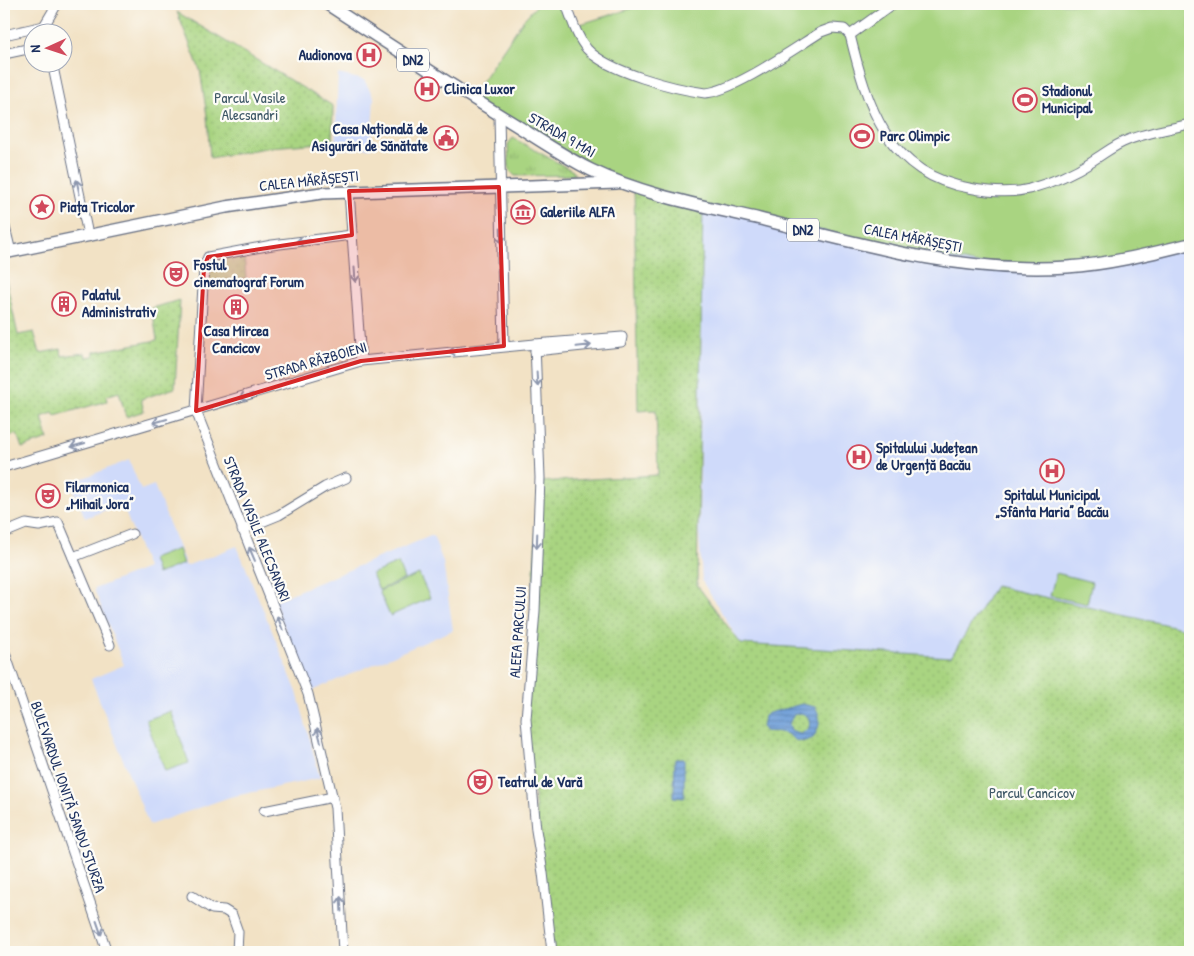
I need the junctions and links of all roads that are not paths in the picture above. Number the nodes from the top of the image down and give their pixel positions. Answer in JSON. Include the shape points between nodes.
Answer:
{"nodes":[{"id":1,"x":57,"y":4,"type":"edge"},
{"id":2,"x":327,"y":4,"type":"edge"},
{"id":3,"x":566,"y":4,"type":"edge"},
{"id":4,"x":893,"y":4,"type":"edge"},
{"id":5,"x":48,"y":22,"type":"edge"},
{"id":6,"x":22,"y":33,"type":"edge"},
{"id":7,"x":4,"y":35,"type":"edge"},
{"id":8,"x":850,"y":35,"type":"junction"},
{"id":9,"x":22,"y":50,"type":"edge"},
{"id":10,"x":4,"y":54,"type":"edge"},
{"id":11,"x":54,"y":72,"type":"edge"},
{"id":12,"x":499,"y":115,"type":"junction"},
{"id":13,"x":1190,"y":124,"type":"edge"},
{"id":14,"x":629,"y":185,"type":"junction"},
{"id":15,"x":499,"y":187,"type":"junction"},
{"id":16,"x":349,"y":191,"type":"junction"},
{"id":17,"x":4,"y":223,"type":"edge"},
{"id":18,"x":88,"y":235,"type":"junction"},
{"id":19,"x":352,"y":235,"type":"junction"},
{"id":20,"x":1190,"y":244,"type":"edge"},
{"id":21,"x":7,"y":252,"type":"edge"},
{"id":22,"x":504,"y":346,"type":"junction"},
{"id":23,"x":535,"y":347,"type":"junction"},
{"id":24,"x":361,"y":360,"type":"junction"},
{"id":25,"x":196,"y":411,"type":"junction"},
{"id":26,"x":4,"y":467,"type":"edge"},
{"id":27,"x":346,"y":478,"type":"dead end"},
{"id":28,"x":242,"y":530,"type":"junction"},
{"id":29,"x":4,"y":533,"type":"edge"},
{"id":30,"x":132,"y":534,"type":"dead end"},
{"id":31,"x":73,"y":557,"type":"junction"},
{"id":32,"x":110,"y":645,"type":"dead end"},
{"id":33,"x":4,"y":650,"type":"edge"},
{"id":34,"x":333,"y":797,"type":"junction"},
{"id":35,"x":264,"y":811,"type":"dead end"},
{"id":36,"x":192,"y":896,"type":"dead end"},
{"id":37,"x":104,"y":951,"type":"edge"},
{"id":38,"x":237,"y":952,"type":"edge"},
{"id":39,"x":343,"y":952,"type":"edge"},
{"id":40,"x":552,"y":952,"type":"edge"}],
"edges":[{"from":1,"to":5,"type":"street"},
{"from":2,"to":12,"type":"main road","name":"STRADA 9 MAI","number":"DN2"},
{"from":3,"to":8,"type":"street","via":[[581,40],[605,63],[705,93],[714,93],[740,80],[821,32],[832,28],[844,29]]},
{"from":4,"to":8,"type":"street"},
{"from":6,"to":7,"type":"street"},
{"from":8,"to":13,"type":"street","via":[[862,85],[873,113],[899,153],[947,183],[966,188],[1001,192],[1030,188],[1091,162],[1128,140]]},
{"from":9,"to":10,"type":"street"},
{"from":18,"to":11,"type":"street","one_way":true},
{"from":12,"to":14,"type":"main road","name":"STRADA 9 MAI","number":"DN2","via":[[574,161]]},
{"from":12,"to":15,"type":"street"},
{"from":14,"to":15,"type":"main road","name":"CALEA MĂRĂȘEȘTI"},
{"from":14,"to":20,"type":"main road","name":"CALEA MĂRĂȘEȘTI","number":"DN2","via":[[861,243],[977,264],[1041,268],[1089,265]]},
{"from":15,"to":16,"type":"main road","name":"CALEA MĂRĂȘEȘTI"},
{"from":15,"to":22,"type":"street","one_way":true},
{"from":16,"to":18,"type":"main road","name":"CALEA MĂRĂȘEȘTI","via":[[234,205]]},
{"from":16,"to":19,"type":"street"},
{"from":17,"to":21,"type":"street"},
{"from":18,"to":21,"type":"main road","name":"CALEA MĂRĂȘEȘTI"},
{"from":19,"to":24,"type":"street","one_way":true},
{"from":19,"to":25,"type":"street","name":"STRADA VASILE ALECSANDRI","one_way":true,"via":[[208,257],[204,266]]},
{"from":22,"to":23,"type":"street"},
{"from":22,"to":24,"type":"street","name":"STRADA RĂZBOIENI","one_way":true},
{"from":23,"to":23,"type":"street","one_way":true,"via":[[622,341],[621,336]]},
{"from":23,"to":40,"type":"street","name":"ALEEA PARCULUI","one_way":true,"via":[[540,478],[535,611],[526,719]]},
{"from":24,"to":25,"type":"street","name":"STRADA RĂZBOIENI","one_way":true},
{"from":25,"to":26,"type":"street","name":"STRADA RĂZBOIENI","one_way":true},
{"from":25,"to":28,"type":"street","name":"STRADA VASILE ALECSANDRI"},
{"from":27,"to":28,"type":"street","via":[[279,515]]},
{"from":34,"to":28,"type":"street","name":"STRADA VASILE ALECSANDRI","one_way":true,"via":[[308,694]]},
{"from":29,"to":31,"type":"street","via":[[26,524],[39,526],[58,522]]},
{"from":30,"to":31,"type":"street"},
{"from":31,"to":32,"type":"street"},
{"from":33,"to":37,"type":"street","name":"BULEVARDUL IONIȚĂ SANDU STURZA","one_way":true},
{"from":34,"to":35,"type":"street"},
{"from":39,"to":34,"type":"street","name":"STRADA VASILE ALECSANDRI","one_way":true},
{"from":36,"to":38,"type":"street","via":[[212,909],[232,915],[238,932]]}]}
